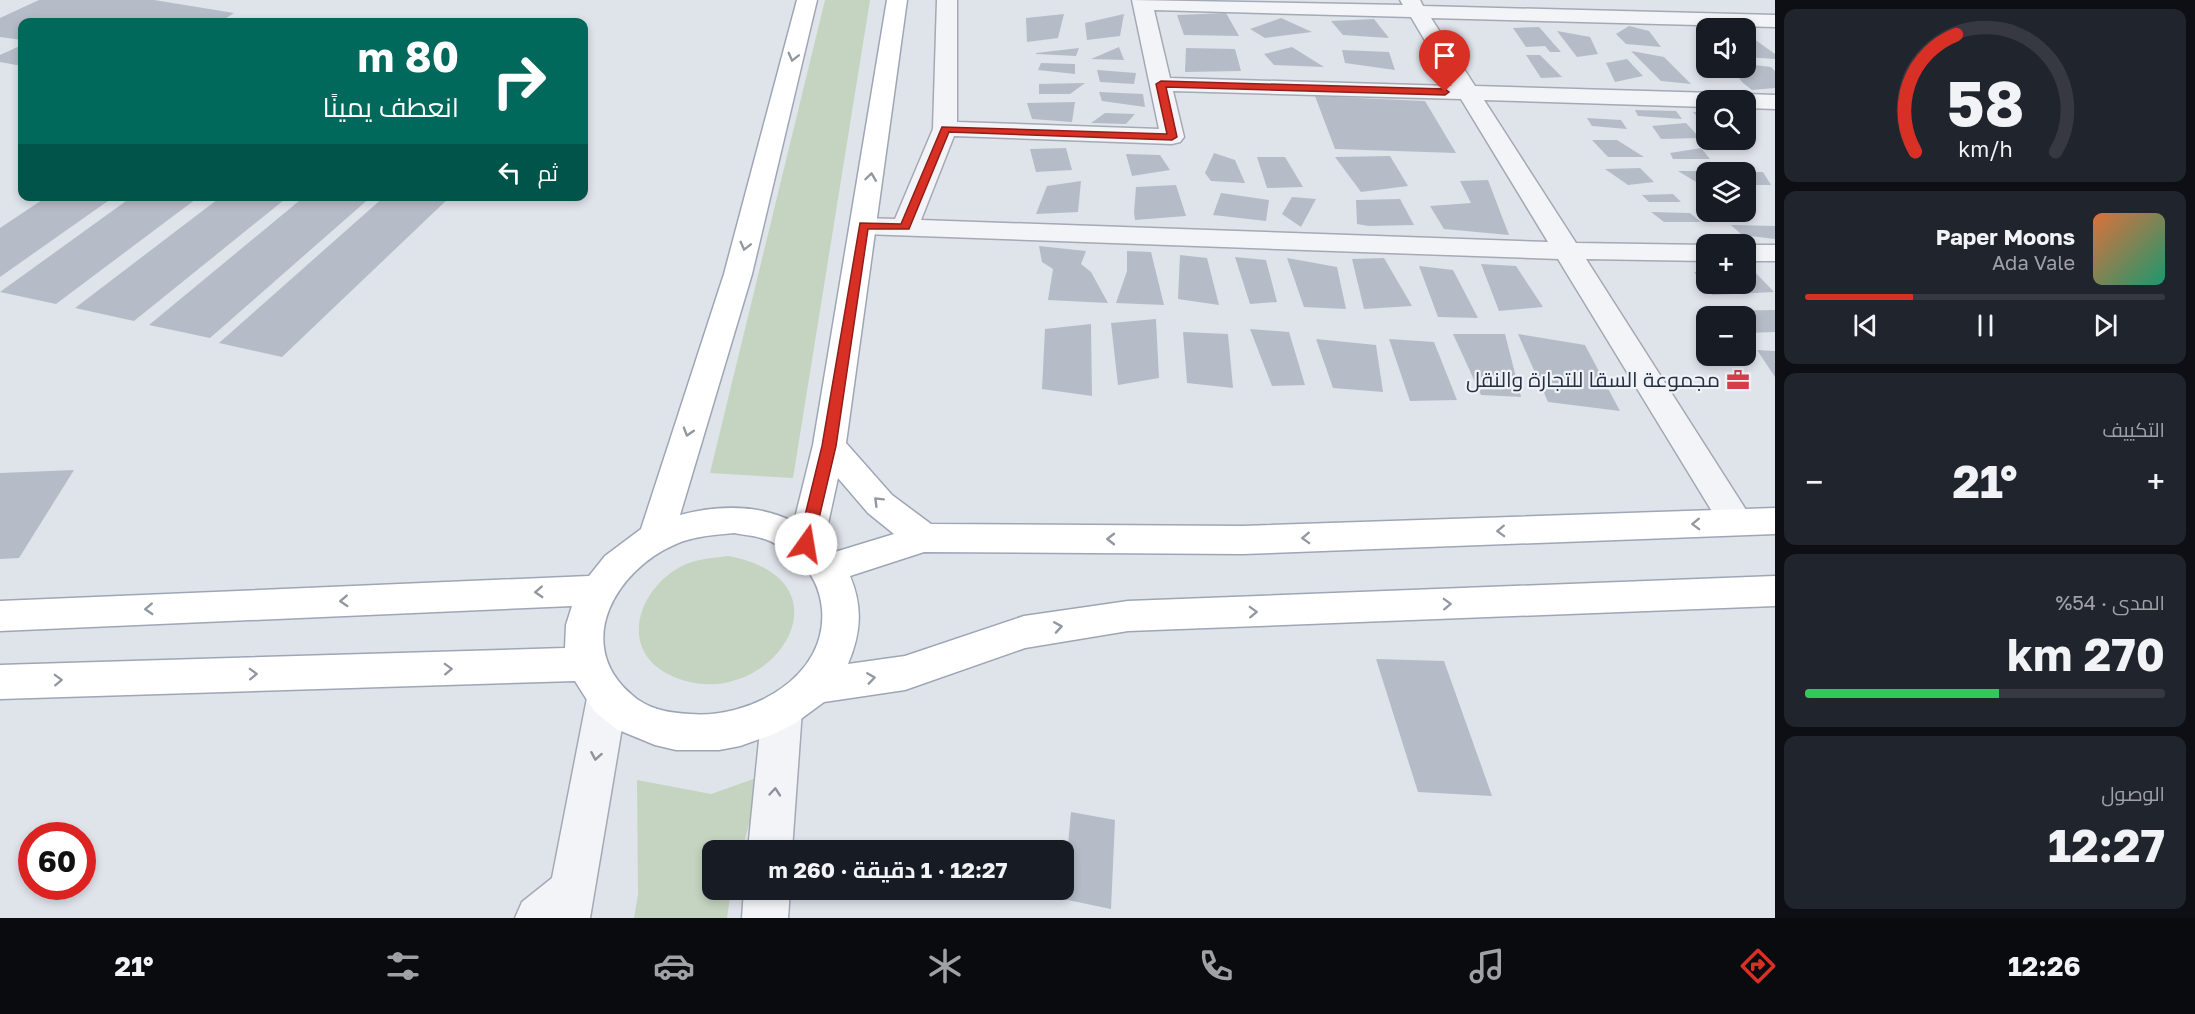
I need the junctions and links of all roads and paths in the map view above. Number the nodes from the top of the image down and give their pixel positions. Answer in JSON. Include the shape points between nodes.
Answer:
{"nodes":[{"id":1,"x":807,"y":0,"type":"edge"},
{"id":2,"x":897,"y":0,"type":"edge"},
{"id":3,"x":947,"y":0,"type":"edge"},
{"id":4,"x":1732,"y":0,"type":"edge"},
{"id":5,"x":1142,"y":2,"type":"edge"},
{"id":6,"x":1414,"y":6,"type":"edge"},
{"id":7,"x":1765,"y":21,"type":"edge"},
{"id":8,"x":1775,"y":39,"type":"edge"},
{"id":9,"x":1161,"y":84,"type":"junction"},
{"id":10,"x":1468,"y":93,"type":"junction"},
{"id":11,"x":1696,"y":99,"type":"edge"},
{"id":12,"x":1756,"y":101,"type":"edge"},
{"id":13,"x":1775,"y":102,"type":"edge"},
{"id":14,"x":945,"y":129,"type":"junction"},
{"id":15,"x":863,"y":226,"type":"junction"},
{"id":16,"x":905,"y":227,"type":"junction"},
{"id":17,"x":1567,"y":251,"type":"junction"},
{"id":18,"x":1696,"y":253,"type":"edge"},
{"id":19,"x":1756,"y":253,"type":"edge"},
{"id":20,"x":1775,"y":253,"type":"edge"},
{"id":21,"x":829,"y":446,"type":"junction"},
{"id":22,"x":1775,"y":521,"type":"edge"},
{"id":23,"x":1736,"y":522,"type":"junction"},
{"id":24,"x":656,"y":537,"type":"junction"},
{"id":25,"x":924,"y":538,"type":"junction"},
{"id":26,"x":817,"y":556,"type":"junction"},
{"id":27,"x":597,"y":590,"type":"junction"},
{"id":28,"x":1775,"y":591,"type":"edge"},
{"id":29,"x":0,"y":616,"type":"edge"},
{"id":30,"x":597,"y":681,"type":"junction"},
{"id":31,"x":0,"y":682,"type":"edge"},
{"id":32,"x":798,"y":698,"type":"junction"},
{"id":33,"x":772,"y":840,"type":"edge"},
{"id":34,"x":766,"y":900,"type":"edge"},
{"id":35,"x":570,"y":904,"type":"edge"},
{"id":36,"x":538,"y":918,"type":"edge"},
{"id":37,"x":765,"y":918,"type":"edge"}],
"edges":[{"from":1,"to":24,"type":"main road","one_way":true,"via":[[738,274]]},
{"from":15,"to":2,"type":"main road","one_way":true},
{"from":3,"to":14,"type":"street"},
{"from":4,"to":7,"type":"street"},
{"from":5,"to":6,"type":"street"},
{"from":5,"to":9,"type":"street"},
{"from":6,"to":7,"type":"street"},
{"from":6,"to":10,"type":"street"},
{"from":7,"to":8,"type":"street"},
{"from":9,"to":10,"type":"street"},
{"from":9,"to":14,"type":"street","via":[[1172,137]]},
{"from":10,"to":11,"type":"street"},
{"from":10,"to":17,"type":"street"},
{"from":12,"to":13,"type":"street"},
{"from":14,"to":16,"type":"street"},
{"from":15,"to":16,"type":"street"},
{"from":15,"to":21,"type":"main road"},
{"from":16,"to":17,"type":"street"},
{"from":17,"to":18,"type":"street"},
{"from":17,"to":23,"type":"street"},
{"from":19,"to":20,"type":"street"},
{"from":25,"to":21,"type":"main road","one_way":true,"via":[[880,504]]},
{"from":21,"to":26,"type":"main road"},
{"from":22,"to":23,"type":"main road"},
{"from":23,"to":25,"type":"main road","one_way":true,"via":[[1243,540]]},
{"from":24,"to":26,"type":"main road","via":[[694,524],[734,520],[773,527]]},
{"from":24,"to":27,"type":"main road","via":[[622,560]]},
{"from":25,"to":26,"type":"main road"},
{"from":26,"to":32,"type":"main road","via":[[841,595],[843,625],[833,657]]},
{"from":27,"to":29,"type":"main road","one_way":true},
{"from":27,"to":30,"type":"main road","via":[[586,614],[583,639]]},
{"from":32,"to":28,"type":"main road","one_way":true,"via":[[905,673],[1024,632],[1128,616]]},
{"from":31,"to":30,"type":"main road","one_way":true},
{"from":30,"to":32,"type":"main road","via":[[633,719],[677,732],[706,734],[746,727]]},
{"from":30,"to":35,"type":"street","one_way":true},
{"from":33,"to":32,"type":"street","one_way":true},
{"from":34,"to":37,"type":"street"},
{"from":35,"to":36,"type":"street"}]}
